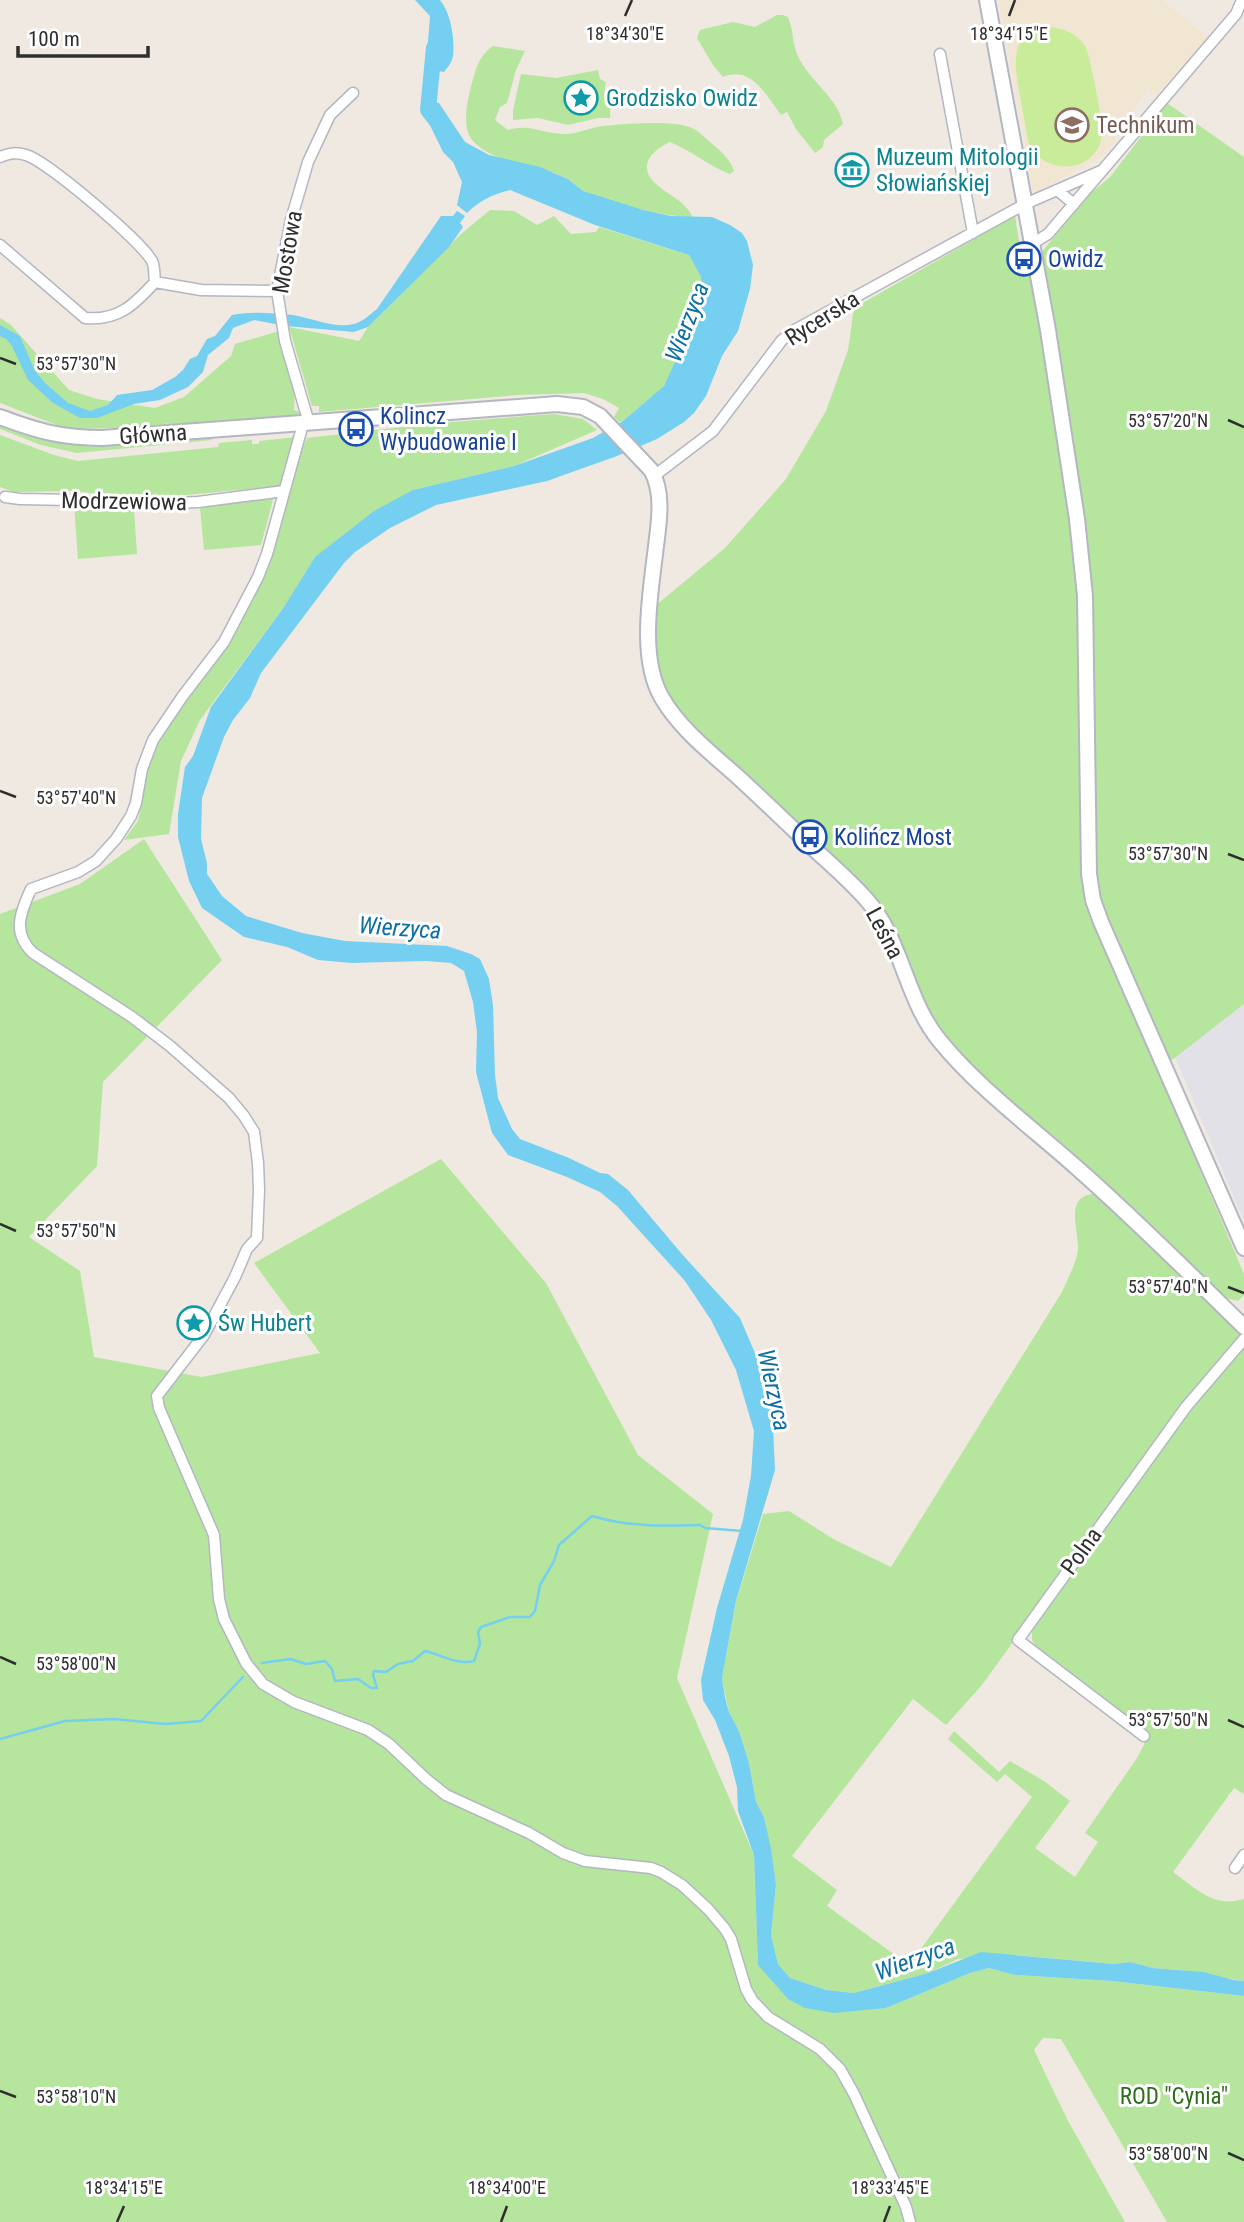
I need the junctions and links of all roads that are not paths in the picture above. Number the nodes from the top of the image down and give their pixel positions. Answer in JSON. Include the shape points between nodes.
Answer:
{"nodes":[{"id":1,"x":987,"y":0,"type":"edge"},
{"id":2,"x":1242,"y":0,"type":"edge"},
{"id":3,"x":940,"y":54,"type":"dead end"},
{"id":4,"x":353,"y":93,"type":"dead end"},
{"id":5,"x":0,"y":157,"type":"edge"},
{"id":6,"x":1103,"y":170,"type":"junction"},
{"id":7,"x":1057,"y":190,"type":"junction"},
{"id":8,"x":1025,"y":204,"type":"junction"},
{"id":9,"x":1074,"y":204,"type":"junction"},
{"id":10,"x":973,"y":233,"type":"junction"},
{"id":11,"x":1032,"y":244,"type":"junction"},
{"id":12,"x":0,"y":245,"type":"edge"},
{"id":13,"x":155,"y":282,"type":"junction"},
{"id":14,"x":277,"y":291,"type":"junction"},
{"id":15,"x":0,"y":417,"type":"edge"},
{"id":16,"x":306,"y":424,"type":"junction"},
{"id":17,"x":610,"y":426,"type":"joint"},
{"id":18,"x":654,"y":477,"type":"junction"},
{"id":19,"x":284,"y":491,"type":"junction"},
{"id":20,"x":5,"y":496,"type":"dead end"},
{"id":21,"x":1244,"y":1248,"type":"edge"},
{"id":22,"x":1244,"y":1327,"type":"edge"},
{"id":23,"x":1244,"y":1339,"type":"edge"},
{"id":24,"x":1144,"y":1736,"type":"dead end"},
{"id":25,"x":1244,"y":1855,"type":"edge"},
{"id":26,"x":1235,"y":1868,"type":"dead end"},
{"id":27,"x":910,"y":2222,"type":"edge"}],
"edges":[{"from":1,"to":8,"type":"street"},
{"from":2,"to":6,"type":"street","via":[[1236,14]]},
{"from":3,"to":10,"type":"street"},
{"from":4,"to":14,"type":"street","name":"Mostowa","via":[[330,115],[308,162],[290,220]]},
{"from":5,"to":13,"type":"street","via":[[12,152],[29,156],[52,171],[141,246],[154,264]]},
{"from":6,"to":7,"type":"street","name":"Rycerska"},
{"from":6,"to":9,"type":"street"},
{"from":7,"to":8,"type":"street","name":"Rycerska"},
{"from":7,"to":9,"type":"street"},
{"from":8,"to":10,"type":"street","name":"Rycerska"},
{"from":8,"to":11,"type":"street"},
{"from":9,"to":11,"type":"street","via":[[1048,234]]},
{"from":10,"to":18,"type":"street","name":"Rycerska","via":[[793,331],[713,431]]},
{"from":11,"to":21,"type":"street","via":[[1082,557],[1093,900]]},
{"from":12,"to":13,"type":"street","via":[[85,318],[117,314],[135,304]]},
{"from":13,"to":14,"type":"street","via":[[201,290]]},
{"from":14,"to":16,"type":"street","name":"Mostowa"},
{"from":15,"to":16,"type":"street","name":"Główna","via":[[75,438]]},
{"from":16,"to":17,"type":"street","name":"Główna","via":[[557,404],[583,407]]},
{"from":16,"to":19,"type":"street"},
{"from":17,"to":18,"type":"street","name":"Leśna"},
{"from":18,"to":22,"type":"street","name":"Leśna","via":[[659,524],[648,641],[653,677],[663,701],[706,750],[877,911],[923,1015],[957,1060]]},
{"from":19,"to":20,"type":"street","name":"Modrzewiowa","via":[[134,505]]},
{"from":19,"to":27,"type":"street","via":[[258,577],[224,642],[153,740],[131,816],[96,861],[31,890],[19,923],[24,944],[33,953],[170,1046],[229,1098],[254,1132],[257,1238],[247,1249],[204,1335],[157,1395],[214,1535],[224,1619],[246,1663],[263,1684],[379,1737],[446,1795],[574,1858],[661,1872],[696,1898],[731,1939],[752,2000],[768,2017],[820,2049],[840,2069]]},
{"from":23,"to":24,"type":"street","name":"Polna","via":[[1186,1407],[1018,1640]]},
{"from":25,"to":26,"type":"street"}]}
